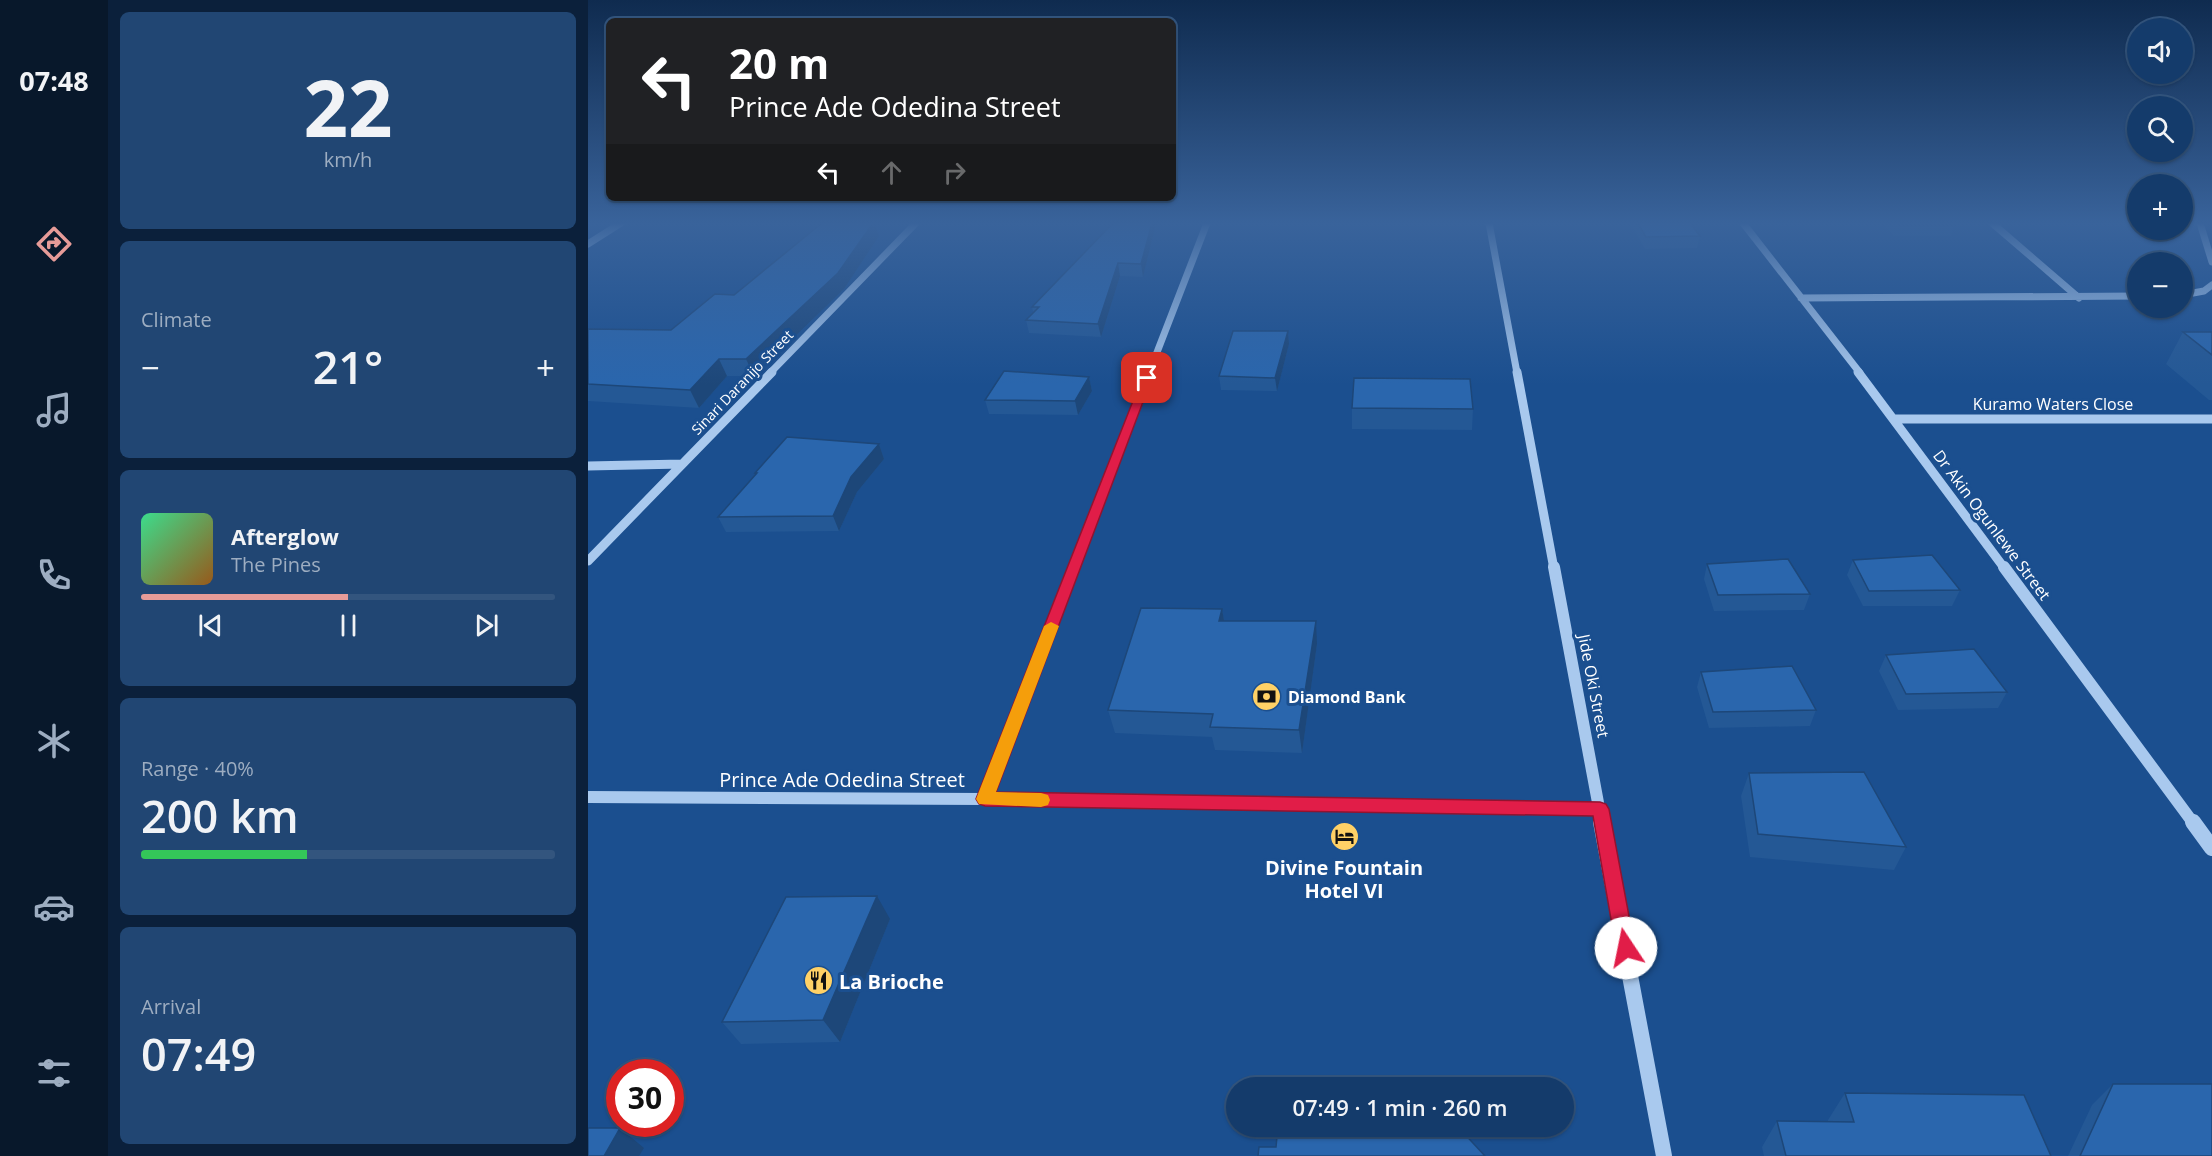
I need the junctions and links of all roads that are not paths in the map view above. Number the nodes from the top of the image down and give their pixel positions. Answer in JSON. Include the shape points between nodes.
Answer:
{"nodes":[{"id":1,"x":864,"y":277,"type":"edge"},
{"id":2,"x":1186,"y":277,"type":"edge"},
{"id":3,"x":1499,"y":277,"type":"edge"},
{"id":4,"x":1785,"y":277,"type":"edge"},
{"id":5,"x":2055,"y":277,"type":"edge"},
{"id":6,"x":2212,"y":285,"type":"edge"},
{"id":7,"x":2193,"y":293,"type":"edge"},
{"id":8,"x":2127,"y":296,"type":"edge"},
{"id":9,"x":1801,"y":298,"type":"junction"},
{"id":10,"x":2079,"y":298,"type":"junction"},
{"id":11,"x":2212,"y":419,"type":"edge"},
{"id":12,"x":1895,"y":420,"type":"junction"},
{"id":13,"x":682,"y":464,"type":"junction"},
{"id":14,"x":588,"y":466,"type":"edge"},
{"id":15,"x":588,"y":561,"type":"edge"},
{"id":16,"x":588,"y":797,"type":"edge"},
{"id":17,"x":985,"y":799,"type":"junction"},
{"id":18,"x":1600,"y":809,"type":"junction"},
{"id":19,"x":2212,"y":848,"type":"edge"},
{"id":20,"x":1664,"y":1156,"type":"edge"}],
"edges":[{"from":1,"to":13,"type":"street","name":"Sinari Daranijo Street"},
{"from":2,"to":17,"type":"street"},
{"from":3,"to":18,"type":"street","name":"Jide Oki Street"},
{"from":4,"to":9,"type":"street","name":"Dr Akin Ogunlewe Street"},
{"from":5,"to":10,"type":"street"},
{"from":6,"to":7,"type":"street"},
{"from":8,"to":10,"type":"street"},
{"from":9,"to":10,"type":"street"},
{"from":9,"to":12,"type":"street","name":"Dr Akin Ogunlewe Street"},
{"from":11,"to":12,"type":"street","name":"Kuramo Waters Close"},
{"from":12,"to":19,"type":"street","name":"Dr Akin Ogunlewe Street"},
{"from":13,"to":14,"type":"street"},
{"from":13,"to":15,"type":"street","name":"Sinari Daranijo Street"},
{"from":16,"to":17,"type":"street","name":"Prince Ade Odedina Street"},
{"from":17,"to":18,"type":"street","name":"Prince Ade Odedina Street"},
{"from":18,"to":20,"type":"street","name":"Jide Oki Street"}]}
